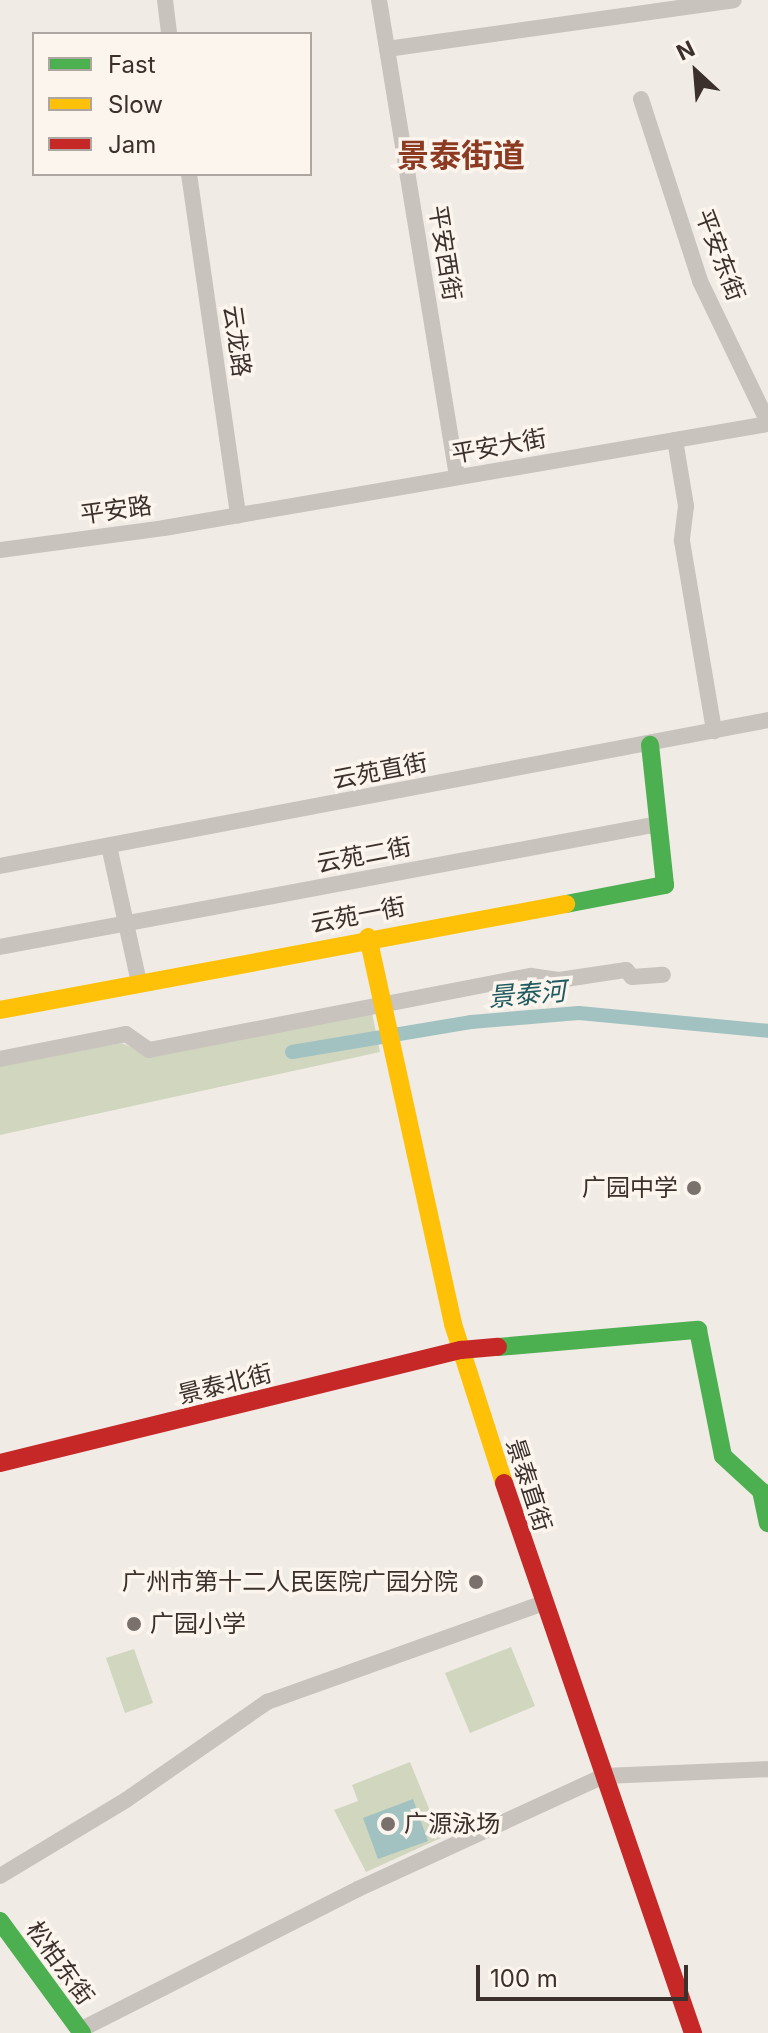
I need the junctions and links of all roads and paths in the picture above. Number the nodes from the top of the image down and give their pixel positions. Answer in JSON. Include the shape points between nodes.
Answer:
{"nodes":[{"id":1,"x":165,"y":0,"type":"edge"},
{"id":2,"x":379,"y":0,"type":"edge"},
{"id":3,"x":734,"y":1,"type":"edge"},
{"id":4,"x":169,"y":32,"type":"edge"},
{"id":5,"x":387,"y":49,"type":"junction"},
{"id":6,"x":641,"y":99,"type":"dead end"},
{"id":7,"x":189,"y":176,"type":"edge"},
{"id":8,"x":768,"y":423,"type":"edge"},
{"id":9,"x":675,"y":440,"type":"junction"},
{"id":10,"x":457,"y":477,"type":"junction"},
{"id":11,"x":238,"y":515,"type":"junction"},
{"id":12,"x":0,"y":550,"type":"edge"},
{"id":13,"x":768,"y":720,"type":"edge"},
{"id":14,"x":714,"y":731,"type":"junction"},
{"id":15,"x":650,"y":745,"type":"junction"},
{"id":16,"x":658,"y":824,"type":"junction"},
{"id":17,"x":109,"y":846,"type":"junction"},
{"id":18,"x":0,"y":866,"type":"edge"},
{"id":19,"x":127,"y":923,"type":"junction"},
{"id":20,"x":368,"y":937,"type":"junction"},
{"id":21,"x":0,"y":947,"type":"edge"},
{"id":22,"x":663,"y":975,"type":"dead end"},
{"id":23,"x":139,"y":982,"type":"junction"},
{"id":24,"x":382,"y":1004,"type":"junction"},
{"id":25,"x":0,"y":1010,"type":"edge"},
{"id":26,"x":0,"y":1059,"type":"edge"},
{"id":27,"x":461,"y":1350,"type":"junction"},
{"id":28,"x":0,"y":1463,"type":"edge"},
{"id":29,"x":768,"y":1523,"type":"edge"},
{"id":30,"x":543,"y":1603,"type":"junction"},
{"id":31,"x":768,"y":1769,"type":"edge"},
{"id":32,"x":604,"y":1776,"type":"junction"},
{"id":33,"x":0,"y":1876,"type":"edge"},
{"id":34,"x":0,"y":1921,"type":"edge"},
{"id":35,"x":81,"y":2032,"type":"edge"},
{"id":36,"x":693,"y":2033,"type":"edge"}],
"edges":[{"from":1,"to":4,"type":"street"},
{"from":2,"to":5,"type":"street","name":"平安西街"},
{"from":3,"to":5,"type":"street"},
{"from":5,"to":10,"type":"street","name":"平安西街"},
{"from":6,"to":8,"type":"street","name":"平安东街","via":[[700,281]]},
{"from":7,"to":11,"type":"street","name":"云龙路"},
{"from":8,"to":9,"type":"street","name":"平安大街"},
{"from":9,"to":10,"type":"street","name":"平安大街"},
{"from":9,"to":14,"type":"street","via":[[686,506],[685,562]]},
{"from":10,"to":11,"type":"street","name":"平安大街"},
{"from":11,"to":12,"type":"street","name":"平安路"},
{"from":13,"to":14,"type":"street","name":"云苑直街"},
{"from":14,"to":15,"type":"street","name":"云苑直街"},
{"from":15,"to":16,"type":"street"},
{"from":15,"to":17,"type":"street","name":"云苑直街"},
{"from":16,"to":19,"type":"street","name":"云苑二街"},
{"from":16,"to":20,"type":"street","name":"云苑一街","via":[[665,885]]},
{"from":17,"to":18,"type":"street","name":"云苑直街"},
{"from":17,"to":19,"type":"street"},
{"from":19,"to":21,"type":"street","name":"云苑二街"},
{"from":19,"to":23,"type":"street"},
{"from":20,"to":23,"type":"street","name":"云苑一街"},
{"from":20,"to":24,"type":"street","name":"景泰直街"},
{"from":22,"to":24,"type":"street","via":[[632,977],[626,970],[559,980],[531,976]]},
{"from":23,"to":25,"type":"street","name":"云苑一街"},
{"from":24,"to":26,"type":"street","via":[[149,1050],[126,1034]]},
{"from":24,"to":27,"type":"street","name":"景泰直街"},
{"from":27,"to":28,"type":"street","name":"景泰北街"},
{"from":27,"to":29,"type":"street","name":"景泰北街","via":[[698,1330],[723,1456],[761,1491]]},
{"from":27,"to":30,"type":"street","name":"景泰直街"},
{"from":30,"to":32,"type":"street","name":"景泰直街"},
{"from":30,"to":33,"type":"street","via":[[267,1702],[126,1800]]},
{"from":31,"to":32,"type":"street"},
{"from":32,"to":35,"type":"street","via":[[358,1889]]},
{"from":32,"to":36,"type":"street","name":"景泰直街"},
{"from":34,"to":35,"type":"street","name":"松柏东街"}]}
